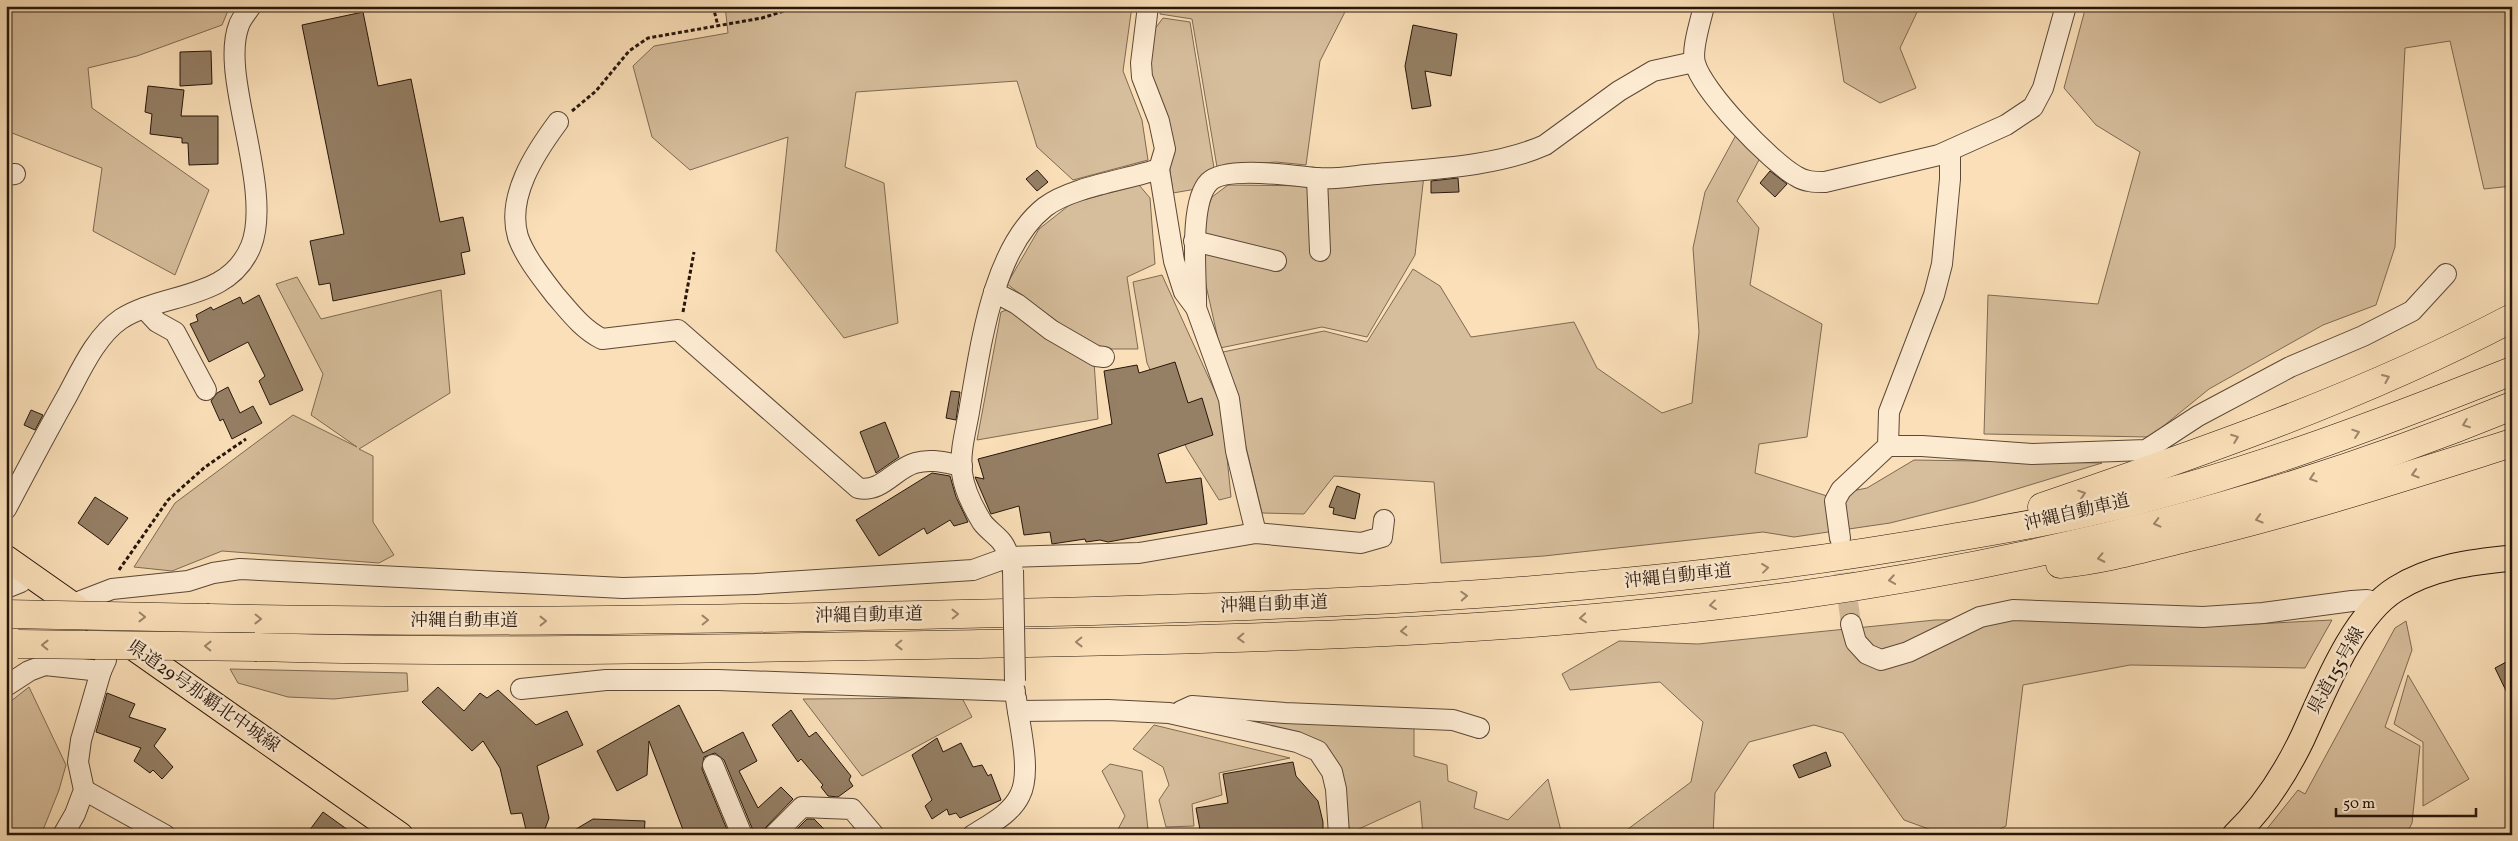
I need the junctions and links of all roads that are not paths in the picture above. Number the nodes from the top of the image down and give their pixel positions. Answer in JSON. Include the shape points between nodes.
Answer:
{"nodes":[{"id":1,"x":251,"y":6,"type":"edge"},
{"id":2,"x":1148,"y":6,"type":"edge"},
{"id":3,"x":1704,"y":6,"type":"edge"},
{"id":4,"x":2066,"y":6,"type":"edge"},
{"id":5,"x":1694,"y":62,"type":"junction"},
{"id":6,"x":558,"y":122,"type":"road end"},
{"id":7,"x":1950,"y":151,"type":"junction"},
{"id":8,"x":1159,"y":169,"type":"junction"},
{"id":9,"x":1317,"y":178,"type":"junction"},
{"id":10,"x":1194,"y":241,"type":"junction"},
{"id":11,"x":1320,"y":251,"type":"dead end"},
{"id":12,"x":1276,"y":261,"type":"dead end"},
{"id":13,"x":2446,"y":274,"type":"dead end"},
{"id":14,"x":994,"y":292,"type":"junction"},
{"id":15,"x":144,"y":308,"type":"junction"},
{"id":16,"x":1196,"y":308,"type":"junction"},
{"id":17,"x":2512,"y":318,"type":"edge"},
{"id":18,"x":1104,"y":357,"type":"dead end"},
{"id":19,"x":2512,"y":371,"type":"edge"},
{"id":20,"x":206,"y":390,"type":"dead end"},
{"id":21,"x":2512,"y":406,"type":"edge"},
{"id":22,"x":2512,"y":444,"type":"edge"},
{"id":23,"x":1888,"y":446,"type":"junction"},
{"id":24,"x":962,"y":466,"type":"junction"},
{"id":25,"x":6,"y":509,"type":"edge"},
{"id":26,"x":1384,"y":520,"type":"dead end"},
{"id":27,"x":1256,"y":532,"type":"junction"},
{"id":28,"x":1840,"y":538,"type":"tunnel mouth"},
{"id":29,"x":1954,"y":538,"type":"junction"},
{"id":30,"x":6,"y":558,"type":"edge"},
{"id":31,"x":2512,"y":558,"type":"edge"},
{"id":32,"x":1011,"y":564,"type":"junction"},
{"id":33,"x":1940,"y":572,"type":"junction"},
{"id":34,"x":28,"y":573,"type":"junction"},
{"id":35,"x":6,"y":588,"type":"edge"},
{"id":36,"x":2378,"y":603,"type":"junction"},
{"id":37,"x":73,"y":604,"type":"junction"},
{"id":38,"x":6,"y":614,"type":"edge"},
{"id":39,"x":1851,"y":624,"type":"tunnel mouth"},
{"id":40,"x":113,"y":632,"type":"junction"},
{"id":41,"x":12,"y":644,"type":"edge"},
{"id":42,"x":101,"y":671,"type":"junction"},
{"id":43,"x":6,"y":686,"type":"edge"},
{"id":44,"x":1015,"y":686,"type":"junction"},
{"id":45,"x":521,"y":689,"type":"dead end"},
{"id":46,"x":1018,"y":711,"type":"junction"},
{"id":47,"x":1174,"y":714,"type":"junction"},
{"id":48,"x":1478,"y":728,"type":"dead end"},
{"id":49,"x":713,"y":765,"type":"dead end"},
{"id":50,"x":84,"y":790,"type":"junction"},
{"id":51,"x":63,"y":835,"type":"edge"},
{"id":52,"x":165,"y":835,"type":"edge"},
{"id":53,"x":400,"y":835,"type":"edge"},
{"id":54,"x":742,"y":835,"type":"edge"},
{"id":55,"x":774,"y":835,"type":"edge"},
{"id":56,"x":874,"y":835,"type":"edge"},
{"id":57,"x":973,"y":835,"type":"edge"},
{"id":58,"x":1339,"y":835,"type":"edge"},
{"id":59,"x":2235,"y":835,"type":"edge"}],
"edges":[{"from":1,"to":15,"type":"street","via":[[238,25],[234,49],[254,182],[256,212],[251,246],[234,271],[221,282]]},
{"from":2,"to":8,"type":"street","via":[[1141,63],[1142,77],[1159,120],[1165,149]]},
{"from":3,"to":5,"type":"street"},
{"from":4,"to":7,"type":"street","via":[[2043,88],[2033,107],[2006,125]]},
{"from":5,"to":7,"type":"street","via":[[1704,81],[1742,127],[1796,177],[1826,182],[1844,179]]},
{"from":5,"to":9,"type":"street","via":[[1653,71],[1533,151],[1462,166]]},
{"from":6,"to":24,"type":"street","via":[[538,150],[520,193],[515,220],[527,255],[580,324],[602,339],[678,330],[858,488],[864,490],[882,484],[913,463],[930,460]]},
{"from":7,"to":23,"type":"street","via":[[1942,264],[1934,295],[1889,412]]},
{"from":8,"to":14,"type":"street","via":[[1061,197],[1044,208],[1019,240]]},
{"from":8,"to":16,"type":"street","via":[[1178,279]]},
{"from":9,"to":10,"type":"street","via":[[1243,174],[1226,175],[1210,181],[1202,194]]},
{"from":9,"to":11,"type":"street"},
{"from":10,"to":12,"type":"street"},
{"from":10,"to":16,"type":"street"},
{"from":13,"to":23,"type":"street","via":[[2412,311],[2290,367],[2198,416],[2146,450],[2032,454]]},
{"from":14,"to":18,"type":"street","via":[[1017,304],[1051,330],[1096,356]]},
{"from":14,"to":24,"type":"street","via":[[976,373]]},
{"from":15,"to":20,"type":"street","via":[[157,322],[176,332]]},
{"from":15,"to":25,"type":"street","via":[[119,320],[104,335]]},
{"from":16,"to":27,"type":"street","via":[[1229,400],[1236,451]]},
{"from":29,"to":17,"type":"highway","one_way":true,"via":[[2142,474],[2356,391]]},
{"from":29,"to":19,"type":"highway","name":"沖縄自動車道","one_way":true,"via":[[2093,512],[2244,470],[2402,416]]},
{"from":21,"to":33,"type":"highway","name":"沖縄自動車道","one_way":true,"via":[[2386,454],[2270,492],[2084,542]]},
{"from":22,"to":33,"type":"highway","one_way":true,"via":[[2354,492],[2151,547],[2083,562]]},
{"from":23,"to":28,"type":"street","via":[[1840,490],[1835,501]]},
{"from":24,"to":32,"type":"street","via":[[971,499],[983,524],[1002,542]]},
{"from":26,"to":27,"type":"street","via":[[1382,537],[1361,543]]},
{"from":27,"to":32,"type":"street","via":[[1139,553]]},
{"from":38,"to":29,"type":"highway","name":"沖縄自動車道","one_way":true,"bridge":true,"via":[[590,621],[1239,607],[1543,591],[1821,561]]},
{"from":30,"to":34,"type":"main road","name":"県道29号那覇北中城線"},
{"from":31,"to":36,"type":"main road","name":"県道155号線","via":[[2455,565],[2421,576],[2394,590]]},
{"from":32,"to":37,"type":"street","via":[[991,562],[973,570],[623,588],[240,569],[188,581],[112,589]]},
{"from":32,"to":44,"type":"street","bridge":true},
{"from":33,"to":41,"type":"highway","name":"沖縄自動車道","one_way":true,"bridge":true,"via":[[1792,596],[1632,614],[1389,632],[1224,639],[629,651]]},
{"from":34,"to":35,"type":"street","via":[[21,582]]},
{"from":34,"to":37,"type":"main road","name":"県道29号那覇北中城線"},
{"from":36,"to":39,"type":"street","via":[[2352,601],[2203,617],[2013,610],[1980,617],[1916,648],[1881,660],[1867,654],[1856,642]]},
{"from":36,"to":59,"type":"main road","name":"県道155号線","via":[[2345,649],[2270,797]]},
{"from":37,"to":40,"type":"main road","name":"県道29号那覇北中城線"},
{"from":40,"to":42,"type":"street","via":[[113,647]]},
{"from":40,"to":53,"type":"main road","name":"県道29号那覇北中城線"},
{"from":42,"to":43,"type":"street","via":[[45,665]]},
{"from":42,"to":50,"type":"street","via":[[81,740],[78,762]]},
{"from":44,"to":45,"type":"street","via":[[616,680]]},
{"from":44,"to":46,"type":"street"},
{"from":46,"to":47,"type":"street","via":[[1108,710]]},
{"from":46,"to":57,"type":"street","via":[[1025,770],[1020,795],[1010,809]]},
{"from":47,"to":48,"type":"street","via":[[1192,706],[1453,720]]},
{"from":47,"to":58,"type":"street","via":[[1297,742],[1318,751],[1332,772]]},
{"from":49,"to":54,"type":"street"},
{"from":50,"to":51,"type":"street"},
{"from":50,"to":52,"type":"street"},
{"from":55,"to":56,"type":"street","via":[[802,807],[852,809]]}]}
